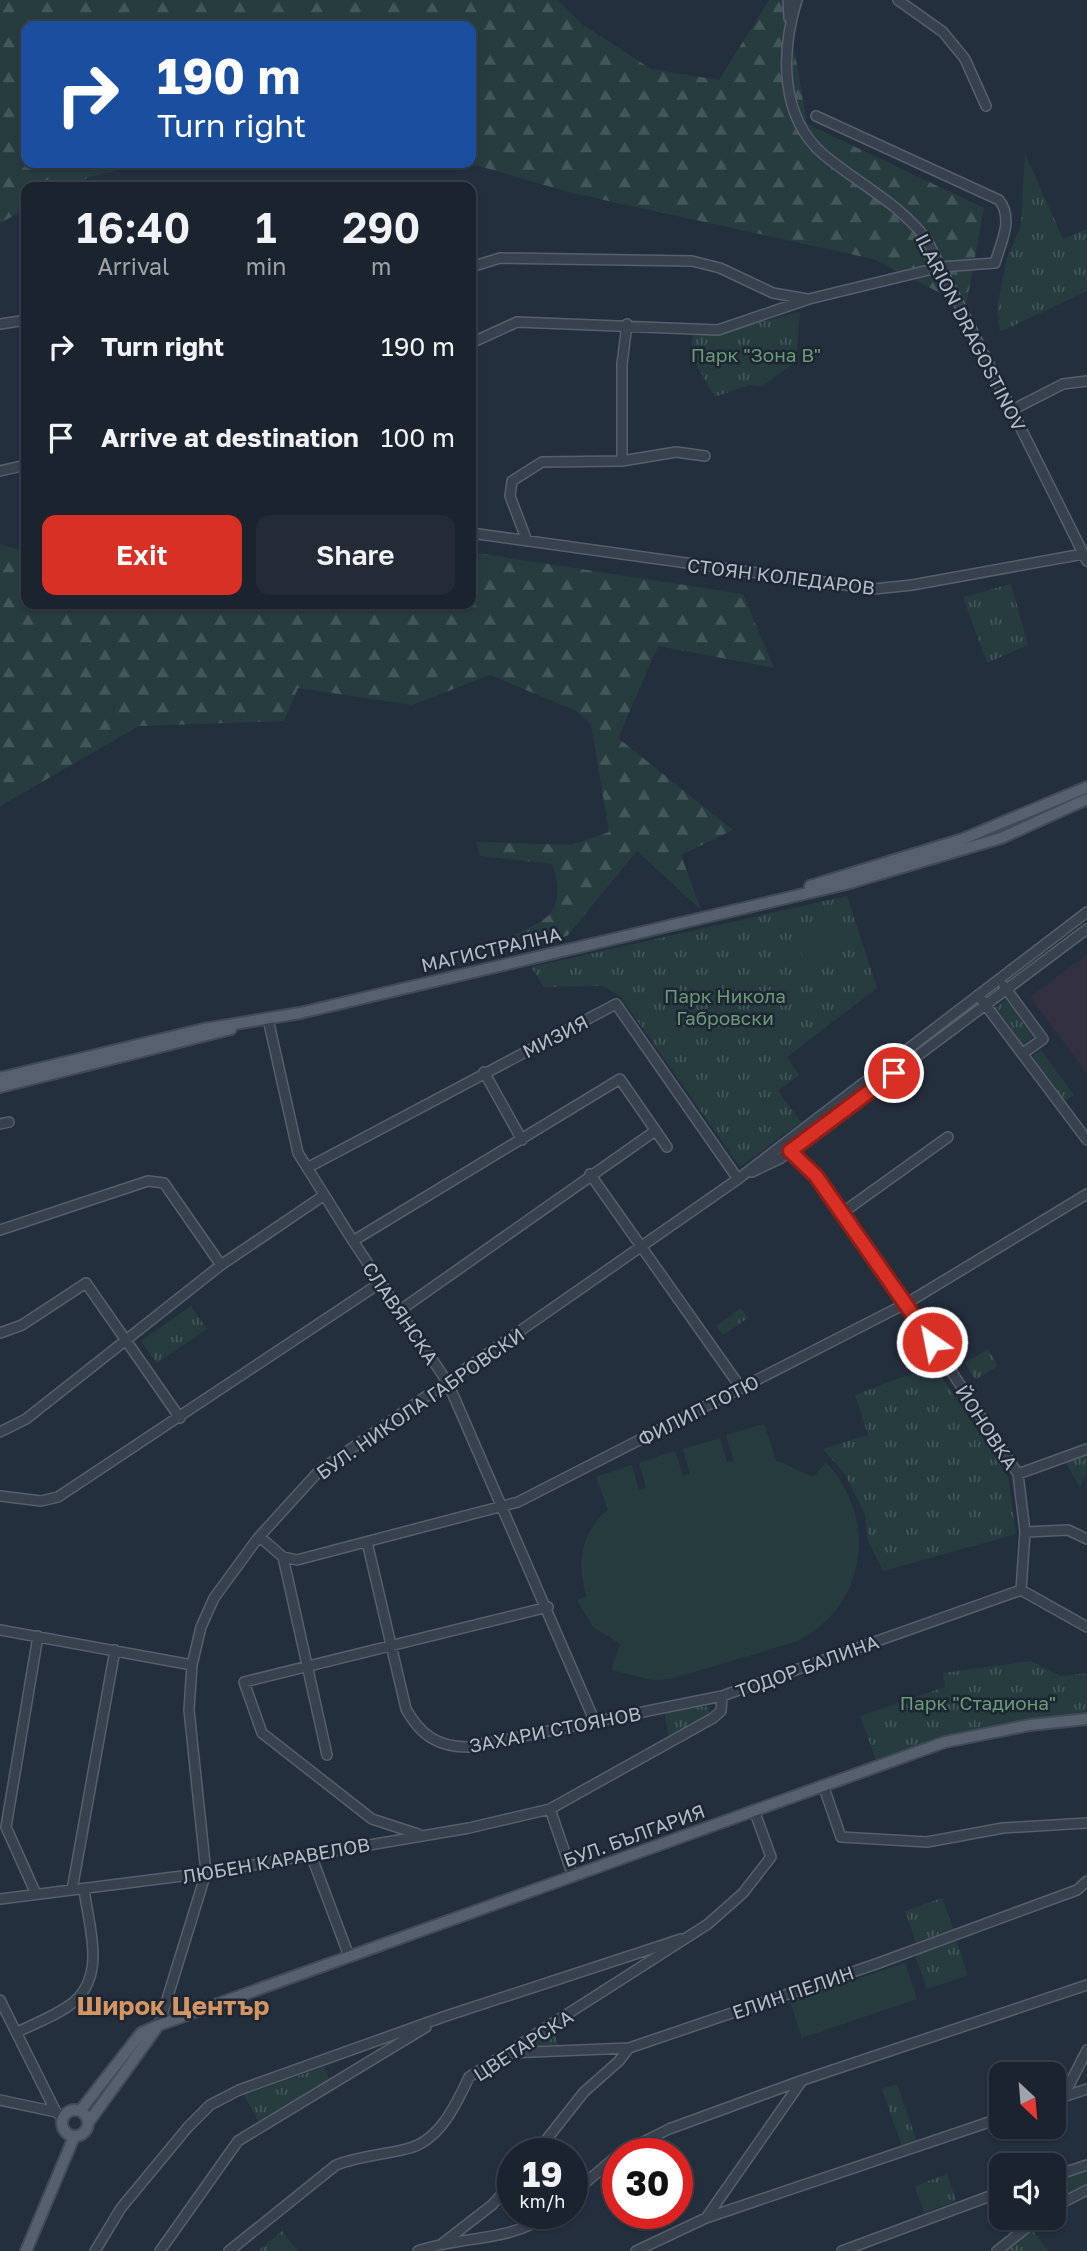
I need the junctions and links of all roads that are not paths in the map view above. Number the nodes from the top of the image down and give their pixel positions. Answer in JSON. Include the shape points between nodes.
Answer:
{"nodes":[{"id":1,"x":788,"y":0,"type":"edge"},
{"id":2,"x":797,"y":0,"type":"edge"},
{"id":3,"x":898,"y":0,"type":"edge"},
{"id":4,"x":790,"y":26,"type":"junction"},
{"id":5,"x":986,"y":106,"type":"dead end"},
{"id":6,"x":816,"y":116,"type":"dead end"},
{"id":7,"x":476,"y":265,"type":"edge"},
{"id":8,"x":941,"y":267,"type":"junction"},
{"id":9,"x":809,"y":299,"type":"junction"},
{"id":10,"x":21,"y":321,"type":"edge"},
{"id":11,"x":0,"y":324,"type":"edge"},
{"id":12,"x":627,"y":324,"type":"junction"},
{"id":13,"x":476,"y":341,"type":"edge"},
{"id":14,"x":1087,"y":381,"type":"edge"},
{"id":15,"x":1012,"y":410,"type":"junction"},
{"id":16,"x":705,"y":456,"type":"dead end"},
{"id":17,"x":622,"y":461,"type":"junction"},
{"id":18,"x":21,"y":465,"type":"edge"},
{"id":19,"x":0,"y":471,"type":"edge"},
{"id":20,"x":476,"y":534,"type":"edge"},
{"id":21,"x":527,"y":541,"type":"junction"},
{"id":22,"x":1085,"y":558,"type":"edge"},
{"id":23,"x":1087,"y":787,"type":"edge"},
{"id":24,"x":1087,"y":799,"type":"edge"},
{"id":25,"x":740,"y":908,"type":"junction"},
{"id":26,"x":1087,"y":912,"type":"edge"},
{"id":27,"x":1087,"y":929,"type":"edge"},
{"id":28,"x":999,"y":979,"type":"junction"},
{"id":29,"x":1006,"y":989,"type":"junction"},
{"id":30,"x":978,"y":995,"type":"junction"},
{"id":31,"x":985,"y":1005,"type":"junction"},
{"id":32,"x":268,"y":1019,"type":"junction"},
{"id":33,"x":250,"y":1022,"type":"junction"},
{"id":34,"x":1022,"y":1054,"type":"junction"},
{"id":35,"x":484,"y":1072,"type":"junction"},
{"id":36,"x":0,"y":1078,"type":"edge"},
{"id":37,"x":0,"y":1087,"type":"edge"},
{"id":38,"x":655,"y":1131,"type":"junction"},
{"id":39,"x":948,"y":1137,"type":"dead end"},
{"id":40,"x":522,"y":1140,"type":"junction"},
{"id":41,"x":1087,"y":1140,"type":"edge"},
{"id":42,"x":667,"y":1147,"type":"dead end"},
{"id":43,"x":790,"y":1151,"type":"junction"},
{"id":44,"x":307,"y":1168,"type":"junction"},
{"id":45,"x":590,"y":1174,"type":"junction"},
{"id":46,"x":738,"y":1179,"type":"junction"},
{"id":47,"x":1087,"y":1194,"type":"edge"},
{"id":48,"x":323,"y":1196,"type":"junction"},
{"id":49,"x":842,"y":1213,"type":"junction"},
{"id":50,"x":0,"y":1230,"type":"edge"},
{"id":51,"x":352,"y":1241,"type":"junction"},
{"id":52,"x":641,"y":1247,"type":"junction"},
{"id":53,"x":221,"y":1265,"type":"junction"},
{"id":54,"x":380,"y":1283,"type":"junction"},
{"id":55,"x":907,"y":1303,"type":"junction"},
{"id":56,"x":399,"y":1311,"type":"junction"},
{"id":57,"x":0,"y":1333,"type":"edge"},
{"id":58,"x":125,"y":1338,"type":"junction"},
{"id":59,"x":448,"y":1383,"type":"junction"},
{"id":60,"x":741,"y":1388,"type":"junction"},
{"id":61,"x":180,"y":1418,"type":"junction"},
{"id":62,"x":0,"y":1432,"type":"edge"},
{"id":63,"x":1087,"y":1449,"type":"edge"},
{"id":64,"x":1018,"y":1474,"type":"junction"},
{"id":65,"x":0,"y":1496,"type":"edge"},
{"id":66,"x":505,"y":1507,"type":"junction"},
{"id":67,"x":1025,"y":1532,"type":"junction"},
{"id":68,"x":260,"y":1537,"type":"junction"},
{"id":69,"x":1087,"y":1539,"type":"edge"},
{"id":70,"x":368,"y":1542,"type":"junction"},
{"id":71,"x":283,"y":1557,"type":"junction"},
{"id":72,"x":1021,"y":1590,"type":"junction"},
{"id":73,"x":548,"y":1607,"type":"junction"},
{"id":74,"x":1087,"y":1627,"type":"edge"},
{"id":75,"x":0,"y":1630,"type":"edge"},
{"id":76,"x":38,"y":1636,"type":"junction"},
{"id":77,"x":390,"y":1646,"type":"junction"},
{"id":78,"x":115,"y":1650,"type":"junction"},
{"id":79,"x":192,"y":1665,"type":"junction"},
{"id":80,"x":307,"y":1666,"type":"junction"},
{"id":81,"x":722,"y":1696,"type":"junction"},
{"id":82,"x":1087,"y":1719,"type":"edge"},
{"id":83,"x":595,"y":1722,"type":"junction"},
{"id":84,"x":327,"y":1755,"type":"dead end"},
{"id":85,"x":823,"y":1786,"type":"junction"},
{"id":86,"x":550,"y":1809,"type":"junction"},
{"id":87,"x":754,"y":1810,"type":"junction"},
{"id":88,"x":1087,"y":1823,"type":"edge"},
{"id":89,"x":420,"y":1835,"type":"junction"},
{"id":90,"x":311,"y":1855,"type":"junction"},
{"id":91,"x":206,"y":1873,"type":"junction"},
{"id":92,"x":573,"y":1876,"type":"junction"},
{"id":93,"x":1087,"y":1881,"type":"edge"},
{"id":94,"x":83,"y":1889,"type":"junction"},
{"id":95,"x":72,"y":1890,"type":"junction"},
{"id":96,"x":36,"y":1894,"type":"junction"},
{"id":97,"x":0,"y":1899,"type":"edge"},
{"id":98,"x":693,"y":1936,"type":"junction"},
{"id":99,"x":349,"y":1956,"type":"junction"},
{"id":100,"x":1087,"y":1985,"type":"edge"},
{"id":101,"x":0,"y":2000,"type":"edge"},
{"id":102,"x":443,"y":2017,"type":"junction"},
{"id":103,"x":159,"y":2025,"type":"junction"},
{"id":104,"x":18,"y":2032,"type":"junction"},
{"id":105,"x":629,"y":2048,"type":"junction"},
{"id":106,"x":1087,"y":2050,"type":"edge"},
{"id":107,"x":508,"y":2053,"type":"junction"},
{"id":108,"x":803,"y":2080,"type":"junction"},
{"id":109,"x":1066,"y":2085,"type":"edge"},
{"id":110,"x":1087,"y":2089,"type":"edge"},
{"id":111,"x":1066,"y":2096,"type":"edge"},
{"id":112,"x":0,"y":2101,"type":"edge"},
{"id":113,"x":80,"y":2111,"type":"junction"},
{"id":114,"x":59,"y":2115,"type":"junction"},
{"id":115,"x":989,"y":2122,"type":"edge"},
{"id":116,"x":88,"y":2123,"type":"junction"},
{"id":117,"x":74,"y":2137,"type":"junction"},
{"id":118,"x":548,"y":2138,"type":"edge"},
{"id":119,"x":651,"y":2138,"type":"edge"},
{"id":120,"x":1087,"y":2165,"type":"edge"},
{"id":121,"x":602,"y":2169,"type":"edge"},
{"id":122,"x":1066,"y":2172,"type":"edge"},
{"id":123,"x":588,"y":2180,"type":"edge"},
{"id":124,"x":1087,"y":2190,"type":"edge"},
{"id":125,"x":989,"y":2196,"type":"edge"},
{"id":126,"x":497,"y":2200,"type":"edge"},
{"id":127,"x":1066,"y":2201,"type":"edge"},
{"id":128,"x":706,"y":2218,"type":"junction"},
{"id":129,"x":523,"y":2229,"type":"edge"},
{"id":130,"x":1024,"y":2230,"type":"edge"},
{"id":131,"x":443,"y":2243,"type":"junction"},
{"id":132,"x":26,"y":2251,"type":"edge"},
{"id":133,"x":95,"y":2251,"type":"edge"},
{"id":134,"x":160,"y":2251,"type":"edge"},
{"id":135,"x":229,"y":2251,"type":"edge"},
{"id":136,"x":418,"y":2251,"type":"edge"},
{"id":137,"x":636,"y":2251,"type":"edge"},
{"id":138,"x":842,"y":2251,"type":"edge"},
{"id":139,"x":997,"y":2251,"type":"edge"}],
"edges":[{"from":1,"to":4,"type":"street","name":"ILARION DRAGOSTINOV"},
{"from":2,"to":4,"type":"street","name":"ILARION DRAGOSTINOV"},
{"from":3,"to":5,"type":"street","via":[[943,32],[965,59]]},
{"from":4,"to":8,"type":"street","name":"ILARION DRAGOSTINOV","via":[[788,84],[793,110],[807,137],[824,155],[900,210],[927,240]]},
{"from":6,"to":8,"type":"street","via":[[999,200],[1007,219],[995,262]]},
{"from":7,"to":9,"type":"street","via":[[500,258],[692,261],[720,268],[773,293]]},
{"from":8,"to":9,"type":"street"},
{"from":8,"to":15,"type":"street","name":"ILARION DRAGOSTINOV"},
{"from":9,"to":12,"type":"street","via":[[718,330]]},
{"from":10,"to":11,"type":"street"},
{"from":12,"to":13,"type":"street","via":[[517,322]]},
{"from":12,"to":17,"type":"street","via":[[622,364]]},
{"from":14,"to":15,"type":"street","via":[[1063,384]]},
{"from":15,"to":22,"type":"street","name":"ILARION DRAGOSTINOV"},
{"from":16,"to":17,"type":"street","via":[[676,452]]},
{"from":17,"to":21,"type":"street","via":[[542,462],[512,481],[510,496]]},
{"from":18,"to":19,"type":"street"},
{"from":20,"to":21,"type":"street","name":"СТОЯН КОЛЕДАРОВ"},
{"from":21,"to":22,"type":"street","name":"СТОЯН КОЛЕДАРОВ","via":[[873,589]]},
{"from":23,"to":25,"type":"main road","name":"МАГИСТРАЛНА","via":[[963,839]]},
{"from":24,"to":25,"type":"main road","name":"МАГИСТРАЛНА","via":[[961,852]]},
{"from":25,"to":32,"type":"main road","name":"МАГИСТРАЛНА"},
{"from":26,"to":28,"type":"street","name":"БУЛ. НИКОЛА ГАБРОВСКИ"},
{"from":27,"to":29,"type":"street","name":"БУЛ. НИКОЛА ГАБРОВСКИ"},
{"from":28,"to":29,"type":"street"},
{"from":28,"to":30,"type":"street","name":"БУЛ. НИКОЛА ГАБРОВСКИ"},
{"from":29,"to":31,"type":"street","name":"БУЛ. НИКОЛА ГАБРОВСКИ"},
{"from":29,"to":34,"type":"street","via":[[1043,1039]]},
{"from":30,"to":31,"type":"street"},
{"from":30,"to":46,"type":"street","name":"БУЛ. НИКОЛА ГАБРОВСКИ"},
{"from":31,"to":34,"type":"street"},
{"from":31,"to":43,"type":"street","name":"БУЛ. НИКОЛА ГАБРОВСКИ"},
{"from":32,"to":33,"type":"main road","name":"МАГИСТРАЛНА"},
{"from":32,"to":44,"type":"street","name":"СЛАВЯНСКА","via":[[294,1140]]},
{"from":33,"to":36,"type":"main road","name":"МАГИСТРАЛНА"},
{"from":33,"to":37,"type":"main road","name":"МАГИСТРАЛНА","via":[[216,1035]]},
{"from":34,"to":41,"type":"street"},
{"from":35,"to":40,"type":"street"},
{"from":35,"to":44,"type":"street","name":"МИЗИЯ"},
{"from":35,"to":46,"type":"street","name":"МИЗИЯ","via":[[616,1004]]},
{"from":38,"to":40,"type":"street","via":[[620,1079]]},
{"from":38,"to":42,"type":"street"},
{"from":38,"to":45,"type":"street"},
{"from":39,"to":49,"type":"street"},
{"from":40,"to":51,"type":"street"},
{"from":43,"to":46,"type":"street","name":"БУЛ. НИКОЛА ГАБРОВСКИ"},
{"from":43,"to":49,"type":"street","name":"ЙОНОВКА","via":[[816,1176]]},
{"from":44,"to":48,"type":"street","name":"СЛАВЯНСКА"},
{"from":45,"to":52,"type":"street"},
{"from":45,"to":56,"type":"street"},
{"from":46,"to":52,"type":"street","name":"БУЛ. НИКОЛА ГАБРОВСКИ"},
{"from":47,"to":55,"type":"street","name":"ФИЛИП ТОТЮ"},
{"from":48,"to":51,"type":"street","name":"СЛАВЯНСКА"},
{"from":48,"to":53,"type":"street"},
{"from":49,"to":55,"type":"street","name":"ЙОНОВКА"},
{"from":50,"to":53,"type":"street","via":[[148,1181],[164,1183]]},
{"from":51,"to":54,"type":"street","name":"СЛАВЯНСКА"},
{"from":52,"to":59,"type":"street","name":"БУЛ. НИКОЛА ГАБРОВСКИ"},
{"from":52,"to":60,"type":"street"},
{"from":53,"to":58,"type":"street"},
{"from":54,"to":56,"type":"street","name":"СЛАВЯНСКА"},
{"from":54,"to":61,"type":"street"},
{"from":55,"to":60,"type":"street","name":"ФИЛИП ТОТЮ"},
{"from":55,"to":64,"type":"street","name":"ЙОНОВКА"},
{"from":56,"to":59,"type":"street","name":"СЛАВЯНСКА"},
{"from":57,"to":58,"type":"street","via":[[22,1325],[86,1283]]},
{"from":58,"to":61,"type":"street"},
{"from":58,"to":62,"type":"street","via":[[26,1419]]},
{"from":59,"to":66,"type":"street","name":"СЛАВЯНСКА"},
{"from":59,"to":68,"type":"street","name":"БУЛ. НИКОЛА ГАБРОВСКИ","via":[[319,1471]]},
{"from":60,"to":66,"type":"street","name":"ФИЛИП ТОТЮ"},
{"from":61,"to":65,"type":"street","via":[[58,1497],[41,1502]]},
{"from":63,"to":64,"type":"street"},
{"from":64,"to":67,"type":"street","name":"ЙОНОВКА"},
{"from":66,"to":70,"type":"street","name":"ФИЛИП ТОТЮ"},
{"from":66,"to":73,"type":"street","name":"СЛАВЯНСКА"},
{"from":67,"to":69,"type":"street","via":[[1068,1530]]},
{"from":67,"to":72,"type":"street","name":"ЙОНОВКА"},
{"from":68,"to":71,"type":"street"},
{"from":68,"to":79,"type":"street","name":"БУЛ. НИКОЛА ГАБРОВСКИ","via":[[214,1598]]},
{"from":70,"to":71,"type":"street","name":"ФИЛИП ТОТЮ","via":[[298,1560]]},
{"from":70,"to":77,"type":"street","name":"ЗАХАРИ СТОЯНОВ"},
{"from":71,"to":80,"type":"street"},
{"from":72,"to":74,"type":"street"},
{"from":72,"to":81,"type":"street","name":"ТОДОР БАЛИНА"},
{"from":73,"to":77,"type":"street"},
{"from":73,"to":83,"type":"street","name":"СЛАВЯНСКА"},
{"from":75,"to":76,"type":"street"},
{"from":76,"to":78,"type":"street"},
{"from":76,"to":96,"type":"street","via":[[6,1827]]},
{"from":77,"to":80,"type":"street"},
{"from":77,"to":83,"type":"street","name":"ЗАХАРИ СТОЯНОВ","via":[[406,1709],[421,1731],[438,1743],[469,1746]]},
{"from":78,"to":79,"type":"street"},
{"from":78,"to":95,"type":"street"},
{"from":79,"to":91,"type":"street","name":"БУЛ. НИКОЛА ГАБРОВСКИ","via":[[189,1710]]},
{"from":80,"to":84,"type":"street"},
{"from":80,"to":89,"type":"street","via":[[244,1682],[262,1733],[372,1819]]},
{"from":81,"to":83,"type":"street","name":"ЗАХАРИ СТОЯНОВ"},
{"from":81,"to":86,"type":"street","name":"ТОДОР БАЛИНА","via":[[721,1711],[713,1718]]},
{"from":82,"to":85,"type":"main road","name":"БУЛ. БЪЛГАРИЯ","via":[[944,1742]]},
{"from":85,"to":87,"type":"main road","name":"БУЛ. БЪЛГАРИЯ"},
{"from":85,"to":88,"type":"street","via":[[841,1837],[927,1842],[1003,1828]]},
{"from":86,"to":89,"type":"street","name":"ЛЮБЕН КАРАВЕЛОВ"},
{"from":86,"to":92,"type":"street"},
{"from":87,"to":92,"type":"main road","name":"БУЛ. БЪЛГАРИЯ"},
{"from":87,"to":98,"type":"street","via":[[771,1857],[737,1900]]},
{"from":89,"to":90,"type":"street","name":"ЛЮБЕН КАРАВЕЛОВ"},
{"from":90,"to":91,"type":"street","name":"ЛЮБЕН КАРАВЕЛОВ"},
{"from":90,"to":99,"type":"street"},
{"from":91,"to":94,"type":"street","name":"ЛЮБЕН КАРАВЕЛОВ"},
{"from":91,"to":103,"type":"street","name":"БУЛ. НИКОЛА ГАБРОВСКИ"},
{"from":92,"to":99,"type":"main road","name":"БУЛ. БЪЛГАРИЯ"},
{"from":93,"to":105,"type":"street","name":"ЕЛИН ПЕЛИН","via":[[1077,1890],[906,1953]]},
{"from":94,"to":95,"type":"street","name":"ЛЮБЕН КАРАВЕЛОВ"},
{"from":94,"to":104,"type":"street","via":[[94,1964],[86,1983],[76,2000]]},
{"from":95,"to":96,"type":"street","name":"ЛЮБЕН КАРАВЕЛОВ"},
{"from":96,"to":97,"type":"street","name":"ЛЮБЕН КАРАВЕЛОВ"},
{"from":98,"to":102,"type":"street"},
{"from":98,"to":107,"type":"street","name":"ЦВЕТАРСКА"},
{"from":99,"to":103,"type":"main road","name":"БУЛ. БЪЛГАРИЯ"},
{"from":100,"to":108,"type":"street"},
{"from":101,"to":104,"type":"street"},
{"from":102,"to":133,"type":"street","via":[[239,2090],[210,2105],[121,2208]]},
{"from":102,"to":134,"type":"street","via":[[238,2141]]},
{"from":103,"to":113,"type":"main road","name":"БУЛ. БЪЛГАРИЯ","via":[[141,2033]]},
{"from":103,"to":116,"type":"main road"},
{"from":104,"to":114,"type":"street"},
{"from":105,"to":107,"type":"street"},
{"from":105,"to":118,"type":"street","name":"ЕЛИН ПЕЛИН","via":[[584,2092]]},
{"from":106,"to":109,"type":"street"},
{"from":107,"to":135,"type":"street","name":"ЦВЕТАРСКА","via":[[469,2077],[433,2136],[410,2149],[355,2157],[336,2165]]},
{"from":108,"to":119,"type":"street"},
{"from":108,"to":128,"type":"street"},
{"from":110,"to":111,"type":"street"},
{"from":112,"to":114,"type":"street"},
{"from":113,"to":114,"type":"main road"},
{"from":113,"to":116,"type":"main road"},
{"from":114,"to":117,"type":"main road","via":[[64,2132]]},
{"from":115,"to":128,"type":"street"},
{"from":116,"to":117,"type":"main road","via":[[85,2133]]},
{"from":117,"to":132,"type":"main road"},
{"from":120,"to":122,"type":"street"},
{"from":121,"to":123,"type":"street"},
{"from":124,"to":127,"type":"street"},
{"from":125,"to":138,"type":"street"},
{"from":126,"to":131,"type":"street"},
{"from":128,"to":137,"type":"street"},
{"from":129,"to":131,"type":"street"},
{"from":130,"to":139,"type":"street"},
{"from":131,"to":136,"type":"street"}]}
